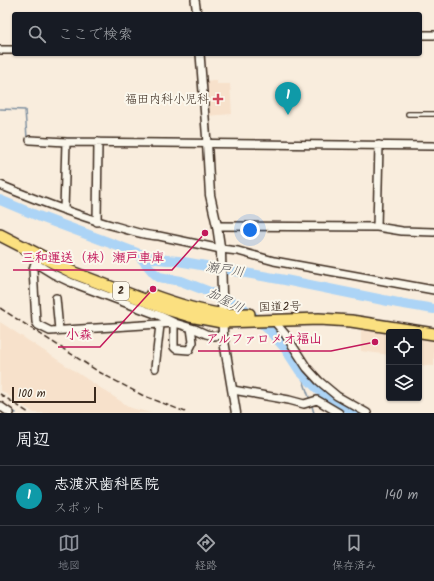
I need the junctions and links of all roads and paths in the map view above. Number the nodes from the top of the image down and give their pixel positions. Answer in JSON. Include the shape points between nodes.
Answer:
{"nodes":[{"id":1,"x":195,"y":0,"type":"edge"},
{"id":2,"x":197,"y":12,"type":"edge"},
{"id":3,"x":422,"y":35,"type":"edge"},
{"id":4,"x":434,"y":35,"type":"edge"},
{"id":5,"x":0,"y":50,"type":"edge"},
{"id":6,"x":12,"y":50,"type":"edge"},
{"id":7,"x":200,"y":56,"type":"edge"},
{"id":8,"x":408,"y":114,"type":"dead end"},
{"id":9,"x":434,"y":114,"type":"edge"},
{"id":10,"x":30,"y":140,"type":"dead end"},
{"id":11,"x":207,"y":141,"type":"junction"},
{"id":12,"x":66,"y":142,"type":"junction"},
{"id":13,"x":98,"y":142,"type":"junction"},
{"id":14,"x":379,"y":145,"type":"junction"},
{"id":15,"x":434,"y":146,"type":"edge"},
{"id":16,"x":0,"y":185,"type":"edge"},
{"id":17,"x":64,"y":210,"type":"junction"},
{"id":18,"x":97,"y":222,"type":"junction"},
{"id":19,"x":217,"y":226,"type":"junction"},
{"id":20,"x":377,"y":227,"type":"junction"},
{"id":21,"x":0,"y":229,"type":"edge"},
{"id":22,"x":434,"y":232,"type":"edge"},
{"id":23,"x":0,"y":235,"type":"edge"},
{"id":24,"x":221,"y":251,"type":"junction"},
{"id":25,"x":36,"y":260,"type":"junction"},
{"id":26,"x":434,"y":290,"type":"edge"},
{"id":27,"x":56,"y":298,"type":"dead end"},
{"id":28,"x":160,"y":311,"type":"junction"},
{"id":29,"x":222,"y":313,"type":"junction"},
{"id":30,"x":268,"y":318,"type":"junction"},
{"id":31,"x":175,"y":323,"type":"junction"},
{"id":32,"x":160,"y":325,"type":"junction"},
{"id":33,"x":191,"y":328,"type":"junction"},
{"id":34,"x":434,"y":329,"type":"edge"},
{"id":35,"x":59,"y":330,"type":"junction"},
{"id":36,"x":434,"y":334,"type":"edge"},
{"id":37,"x":223,"y":335,"type":"junction"},
{"id":38,"x":155,"y":368,"type":"dead end"},
{"id":39,"x":233,"y":390,"type":"junction"},
{"id":40,"x":0,"y":406,"type":"edge"},
{"id":41,"x":10,"y":413,"type":"edge"},
{"id":42,"x":236,"y":413,"type":"edge"},
{"id":43,"x":339,"y":413,"type":"edge"},
{"id":44,"x":367,"y":413,"type":"edge"}],
"edges":[{"from":1,"to":2,"type":"street"},
{"from":3,"to":4,"type":"street"},
{"from":5,"to":6,"type":"street"},
{"from":7,"to":11,"type":"street"},
{"from":8,"to":9,"type":"lane"},
{"from":10,"to":12,"type":"street"},
{"from":11,"to":13,"type":"street"},
{"from":11,"to":14,"type":"street"},
{"from":11,"to":19,"type":"street","via":[[210,195]]},
{"from":12,"to":13,"type":"street"},
{"from":12,"to":17,"type":"street"},
{"from":13,"to":18,"type":"street"},
{"from":14,"to":15,"type":"street"},
{"from":14,"to":20,"type":"street"},
{"from":16,"to":17,"type":"street"},
{"from":17,"to":18,"type":"street"},
{"from":18,"to":24,"type":"street"},
{"from":19,"to":20,"type":"street"},
{"from":19,"to":24,"type":"street"},
{"from":20,"to":22,"type":"street"},
{"from":21,"to":29,"type":"highway","name":"国道2号","number":"2","via":[[48,255],[98,277],[186,308]]},
{"from":23,"to":25,"type":"highway","name":"国道2号","number":"2"},
{"from":24,"to":26,"type":"street","via":[[238,251],[274,261]]},
{"from":24,"to":29,"type":"street"},
{"from":25,"to":28,"type":"highway","name":"国道2号","number":"2","via":[[74,273]]},
{"from":25,"to":35,"type":"street","via":[[33,269],[36,322],[50,331]]},
{"from":27,"to":35,"type":"street"},
{"from":28,"to":29,"type":"highway","name":"国道2号","number":"2","via":[[190,316]]},
{"from":28,"to":31,"type":"street"},
{"from":29,"to":30,"type":"highway","name":"国道2号","number":"2"},
{"from":29,"to":37,"type":"street"},
{"from":30,"to":34,"type":"highway","name":"国道2号","number":"2","via":[[322,313],[351,315]]},
{"from":30,"to":36,"type":"highway","name":"国道2号","number":"2","via":[[351,321]]},
{"from":30,"to":44,"type":"street","via":[[285,334],[307,368],[319,381],[337,396]]},
{"from":31,"to":32,"type":"street"},
{"from":31,"to":33,"type":"street"},
{"from":31,"to":33,"type":"street","via":[[176,349],[189,350],[193,342]]},
{"from":32,"to":35,"type":"street"},
{"from":32,"to":38,"type":"street"},
{"from":33,"to":37,"type":"street","via":[[214,336]]},
{"from":37,"to":39,"type":"street"},
{"from":39,"to":42,"type":"street"},
{"from":39,"to":43,"type":"street","via":[[304,404],[317,400]]},
{"from":40,"to":41,"type":"street"}]}
